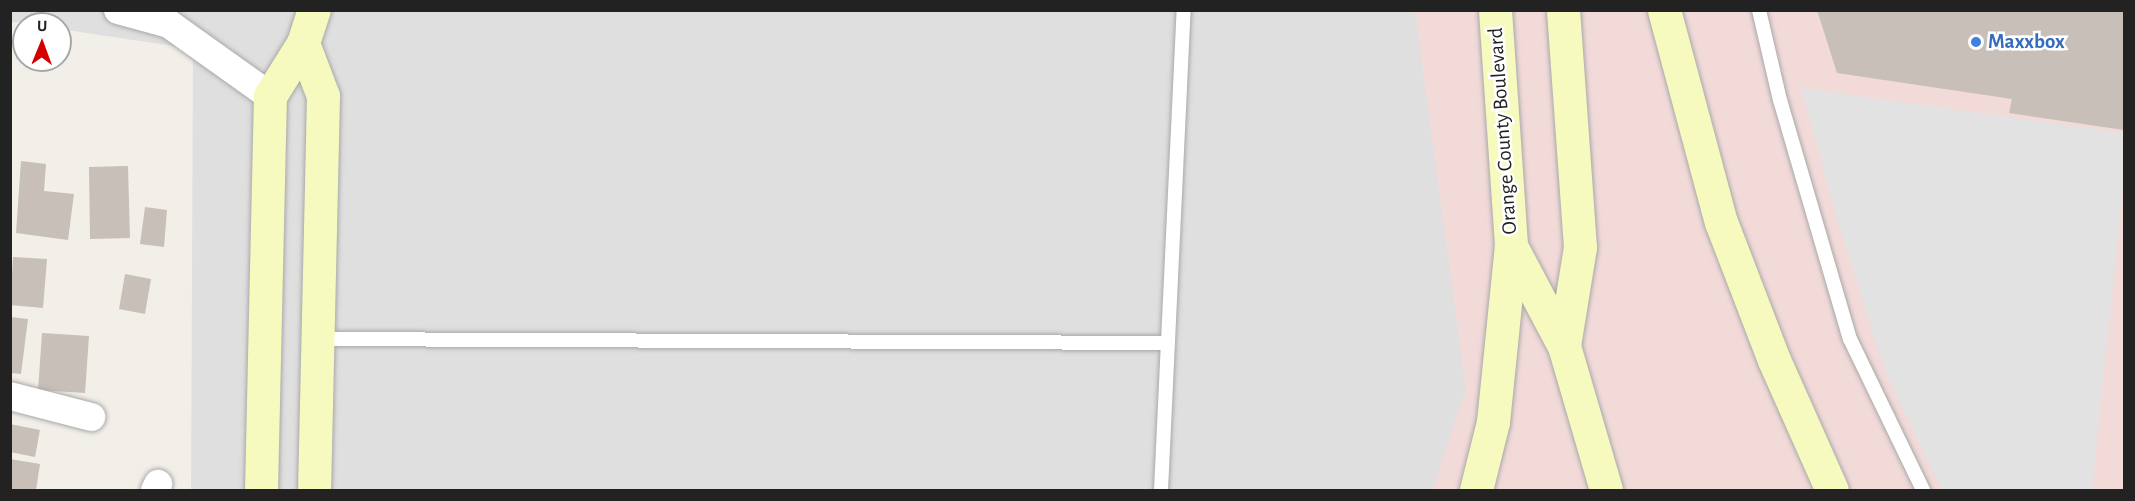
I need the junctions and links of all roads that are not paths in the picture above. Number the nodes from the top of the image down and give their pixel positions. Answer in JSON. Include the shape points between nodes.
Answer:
{"nodes":[{"id":1,"x":118,"y":10,"type":"edge"},
{"id":2,"x":314,"y":10,"type":"edge"},
{"id":3,"x":1184,"y":10,"type":"edge"},
{"id":4,"x":1495,"y":10,"type":"edge"},
{"id":5,"x":1563,"y":10,"type":"edge"},
{"id":6,"x":1664,"y":10,"type":"edge"},
{"id":7,"x":1759,"y":10,"type":"edge"},
{"id":8,"x":303,"y":43,"type":"junction"},
{"id":9,"x":270,"y":96,"type":"junction"},
{"id":10,"x":1511,"y":246,"type":"junction"},
{"id":11,"x":316,"y":339,"type":"junction"},
{"id":12,"x":1168,"y":343,"type":"junction"},
{"id":13,"x":1564,"y":345,"type":"junction"},
{"id":14,"x":10,"y":396,"type":"edge"},
{"id":15,"x":91,"y":417,"type":"dead end"},
{"id":16,"x":261,"y":490,"type":"edge"},
{"id":17,"x":314,"y":490,"type":"edge"},
{"id":18,"x":1161,"y":490,"type":"edge"},
{"id":19,"x":1476,"y":490,"type":"edge"},
{"id":20,"x":1606,"y":490,"type":"edge"},
{"id":21,"x":1832,"y":490,"type":"edge"},
{"id":22,"x":1923,"y":490,"type":"edge"}],
"edges":[{"from":1,"to":9,"type":"street","via":[[168,24]]},
{"from":2,"to":8,"type":"main road"},
{"from":3,"to":12,"type":"lane"},
{"from":4,"to":10,"type":"main road","name":"Orange County Boulevard"},
{"from":5,"to":13,"type":"main road","name":"Orange County Boulevard","via":[[1580,247]]},
{"from":6,"to":21,"type":"main road","via":[[1721,222],[1774,360]]},
{"from":7,"to":22,"type":"lane","via":[[1780,100],[1850,339]]},
{"from":8,"to":9,"type":"main road"},
{"from":8,"to":11,"type":"main road","via":[[323,96]]},
{"from":9,"to":16,"type":"main road"},
{"from":10,"to":13,"type":"main road","name":"Orange County Boulevard"},
{"from":10,"to":19,"type":"main road","via":[[1493,422]]},
{"from":11,"to":12,"type":"lane"},
{"from":11,"to":17,"type":"main road"},
{"from":12,"to":18,"type":"lane"},
{"from":13,"to":20,"type":"main road","name":"Orange County Boulevard"},
{"from":14,"to":15,"type":"street"}]}
